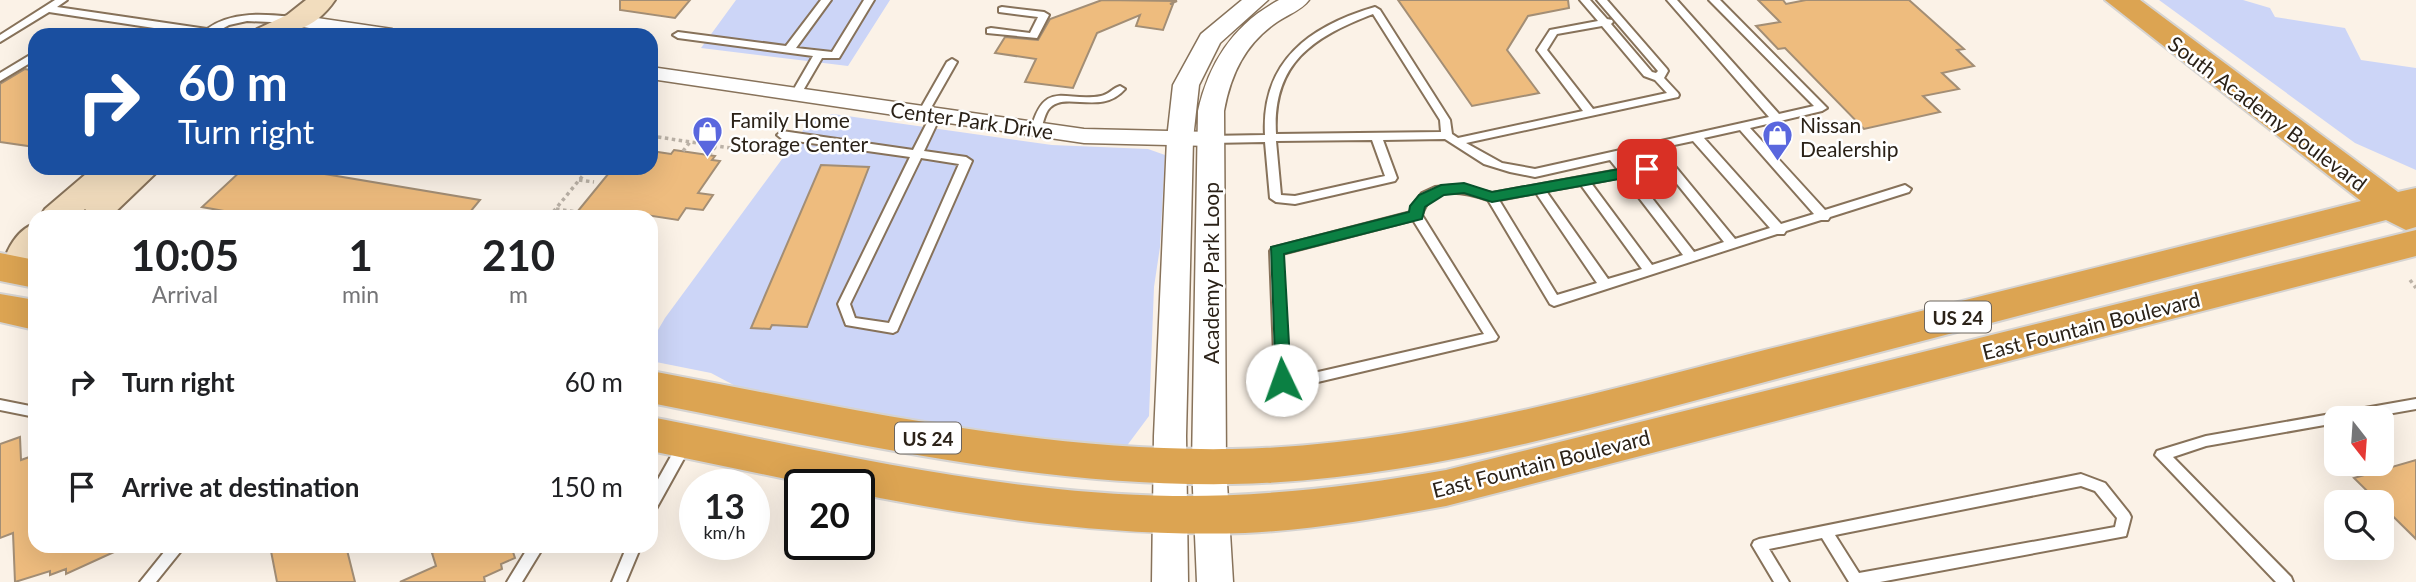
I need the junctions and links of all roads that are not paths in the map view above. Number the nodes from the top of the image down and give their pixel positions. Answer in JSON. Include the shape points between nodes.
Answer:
{"nodes":[{"id":1,"x":62,"y":0,"type":"edge"},
{"id":2,"x":322,"y":0,"type":"edge"},
{"id":3,"x":826,"y":0,"type":"edge"},
{"id":4,"x":869,"y":0,"type":"edge"},
{"id":5,"x":1256,"y":0,"type":"edge"},
{"id":6,"x":1297,"y":0,"type":"edge"},
{"id":7,"x":1585,"y":0,"type":"edge"},
{"id":8,"x":1602,"y":0,"type":"edge"},
{"id":9,"x":1672,"y":0,"type":"edge"},
{"id":10,"x":1714,"y":0,"type":"edge"},
{"id":11,"x":2120,"y":0,"type":"edge"},
{"id":12,"x":47,"y":9,"type":"junction"},
{"id":13,"x":1002,"y":10,"type":"dead end"},
{"id":14,"x":1619,"y":20,"type":"junction"},
{"id":15,"x":1604,"y":22,"type":"junction"},
{"id":16,"x":174,"y":28,"type":"edge"},
{"id":17,"x":214,"y":28,"type":"edge"},
{"id":18,"x":295,"y":28,"type":"edge"},
{"id":19,"x":992,"y":31,"type":"dead end"},
{"id":20,"x":678,"y":35,"type":"dead end"},
{"id":21,"x":0,"y":40,"type":"edge"},
{"id":22,"x":789,"y":50,"type":"junction"},
{"id":23,"x":819,"y":54,"type":"junction"},
{"id":24,"x":28,"y":60,"type":"edge"},
{"id":25,"x":952,"y":62,"type":"dead end"},
{"id":26,"x":658,"y":74,"type":"edge"},
{"id":27,"x":0,"y":78,"type":"edge"},
{"id":28,"x":1660,"y":78,"type":"junction"},
{"id":29,"x":1120,"y":89,"type":"dead end"},
{"id":30,"x":796,"y":94,"type":"junction"},
{"id":31,"x":1590,"y":113,"type":"junction"},
{"id":32,"x":930,"y":114,"type":"junction"},
{"id":33,"x":1776,"y":119,"type":"junction"},
{"id":34,"x":1743,"y":127,"type":"junction"},
{"id":35,"x":1036,"y":129,"type":"junction"},
{"id":36,"x":782,"y":135,"type":"dead end"},
{"id":37,"x":1376,"y":136,"type":"junction"},
{"id":38,"x":1211,"y":138,"type":"junction"},
{"id":39,"x":1268,"y":138,"type":"junction"},
{"id":40,"x":1697,"y":138,"type":"junction"},
{"id":41,"x":1180,"y":139,"type":"junction"},
{"id":42,"x":1451,"y":139,"type":"junction"},
{"id":43,"x":1654,"y":147,"type":"junction"},
{"id":44,"x":917,"y":153,"type":"junction"},
{"id":45,"x":1613,"y":156,"type":"junction"},
{"id":46,"x":1668,"y":165,"type":"junction"},
{"id":47,"x":1626,"y":173,"type":"junction"},
{"id":48,"x":104,"y":175,"type":"edge"},
{"id":49,"x":138,"y":175,"type":"edge"},
{"id":50,"x":1584,"y":181,"type":"junction"},
{"id":51,"x":1539,"y":188,"type":"junction"},
{"id":52,"x":1905,"y":189,"type":"dead end"},
{"id":53,"x":1492,"y":197,"type":"junction"},
{"id":54,"x":64,"y":210,"type":"edge"},
{"id":55,"x":98,"y":210,"type":"edge"},
{"id":56,"x":2408,"y":210,"type":"edge"},
{"id":57,"x":1416,"y":215,"type":"junction"},
{"id":58,"x":1824,"y":217,"type":"junction"},
{"id":59,"x":1780,"y":231,"type":"junction"},
{"id":60,"x":28,"y":241,"type":"edge"},
{"id":61,"x":1733,"y":245,"type":"junction"},
{"id":62,"x":1692,"y":258,"type":"junction"},
{"id":63,"x":2413,"y":262,"type":"edge"},
{"id":64,"x":17,"y":271,"type":"edge"},
{"id":65,"x":1650,"y":271,"type":"junction"},
{"id":66,"x":1605,"y":285,"type":"junction"},
{"id":67,"x":0,"y":308,"type":"edge"},
{"id":68,"x":28,"y":314,"type":"edge"},
{"id":69,"x":658,"y":388,"type":"edge"},
{"id":70,"x":2416,"y":404,"type":"edge"},
{"id":71,"x":0,"y":405,"type":"edge"},
{"id":72,"x":28,"y":411,"type":"edge"},
{"id":73,"x":669,"y":438,"type":"edge"},
{"id":74,"x":1189,"y":466,"type":"junction"},
{"id":75,"x":658,"y":479,"type":"edge"},
{"id":76,"x":1168,"y":513,"type":"junction"},
{"id":77,"x":1212,"y":514,"type":"junction"},
{"id":78,"x":1825,"y":531,"type":"junction"},
{"id":79,"x":172,"y":553,"type":"edge"},
{"id":80,"x":533,"y":553,"type":"edge"},
{"id":81,"x":631,"y":553,"type":"edge"},
{"id":82,"x":1856,"y":581,"type":"edge"},
{"id":83,"x":147,"y":582,"type":"edge"},
{"id":84,"x":514,"y":582,"type":"edge"},
{"id":85,"x":619,"y":582,"type":"edge"},
{"id":86,"x":1170,"y":582,"type":"edge"},
{"id":87,"x":1215,"y":582,"type":"edge"},
{"id":88,"x":1782,"y":582,"type":"edge"},
{"id":89,"x":2286,"y":582,"type":"edge"}],
"edges":[{"from":1,"to":12,"type":"lane"},
{"from":2,"to":18,"type":"main road"},
{"from":3,"to":22,"type":"lane"},
{"from":4,"to":23,"type":"lane","via":[[835,56]]},
{"from":5,"to":41,"type":"street","name":"Academy Park Loop","via":[[1210,39],[1196,62],[1186,85]]},
{"from":6,"to":38,"type":"street","name":"Academy Park Loop","via":[[1252,30],[1224,62],[1215,84]]},
{"from":7,"to":15,"type":"lane"},
{"from":8,"to":14,"type":"lane"},
{"from":9,"to":33,"type":"lane"},
{"from":10,"to":33,"type":"lane","via":[[1822,108]]},
{"from":11,"to":56,"type":"highway","name":"South Academy Boulevard"},
{"from":12,"to":16,"type":"lane"},
{"from":12,"to":21,"type":"lane"},
{"from":13,"to":19,"type":"lane","via":[[1044,15],[1033,36]]},
{"from":14,"to":15,"type":"lane"},
{"from":14,"to":28,"type":"lane","via":[[1663,71]]},
{"from":15,"to":28,"type":"lane","via":[[1648,74]]},
{"from":15,"to":31,"type":"lane","via":[[1554,32],[1542,50]]},
{"from":17,"to":18,"type":"lane","via":[[246,17]]},
{"from":20,"to":22,"type":"lane"},
{"from":22,"to":23,"type":"lane"},
{"from":23,"to":30,"type":"lane"},
{"from":24,"to":27,"type":"lane"},
{"from":25,"to":32,"type":"lane"},
{"from":26,"to":30,"type":"street","name":"Center Park Drive"},
{"from":28,"to":31,"type":"lane","via":[[1674,95]]},
{"from":29,"to":35,"type":"lane","via":[[1104,100],[1053,101],[1044,108]]},
{"from":30,"to":32,"type":"street","name":"Center Park Drive"},
{"from":31,"to":42,"type":"lane"},
{"from":32,"to":35,"type":"street","name":"Center Park Drive"},
{"from":32,"to":44,"type":"lane"},
{"from":33,"to":34,"type":"lane"},
{"from":34,"to":40,"type":"lane"},
{"from":34,"to":58,"type":"lane"},
{"from":35,"to":41,"type":"street","name":"Center Park Drive","via":[[1107,138]]},
{"from":36,"to":44,"type":"lane"},
{"from":37,"to":39,"type":"lane"},
{"from":37,"to":39,"type":"lane","via":[[1391,178],[1295,200],[1276,198]]},
{"from":37,"to":42,"type":"lane"},
{"from":38,"to":39,"type":"lane"},
{"from":38,"to":41,"type":"street","name":"Center Park Drive"},
{"from":38,"to":74,"type":"street","name":"Academy Park Loop"},
{"from":39,"to":42,"type":"lane","via":[[1269,109],[1286,63],[1302,44],[1376,10],[1445,120]]},
{"from":40,"to":43,"type":"lane"},
{"from":40,"to":59,"type":"lane"},
{"from":41,"to":74,"type":"street","name":"Academy Park Loop"},
{"from":42,"to":45,"type":"lane","via":[[1485,160],[1515,171],[1535,173]]},
{"from":43,"to":45,"type":"lane"},
{"from":43,"to":46,"type":"lane"},
{"from":44,"to":44,"type":"lane","via":[[844,304],[850,322],[893,328],[966,161]]},
{"from":45,"to":47,"type":"lane"},
{"from":46,"to":47,"type":"lane"},
{"from":46,"to":61,"type":"lane"},
{"from":47,"to":50,"type":"lane"},
{"from":47,"to":62,"type":"lane"},
{"from":48,"to":54,"type":"main road"},
{"from":49,"to":55,"type":"main road"},
{"from":50,"to":51,"type":"lane"},
{"from":50,"to":65,"type":"lane"},
{"from":51,"to":53,"type":"lane"},
{"from":51,"to":66,"type":"lane"},
{"from":52,"to":58,"type":"lane"},
{"from":53,"to":57,"type":"lane","via":[[1464,188],[1441,190],[1424,198]]},
{"from":53,"to":66,"type":"lane","via":[[1554,301]]},
{"from":56,"to":74,"type":"highway","name":"East Fountain Boulevard","number":"US 24","via":[[1446,446],[1313,463]]},
{"from":57,"to":57,"type":"lane","via":[[1492,337],[1305,380],[1282,380],[1276,251]]},
{"from":58,"to":59,"type":"lane"},
{"from":59,"to":61,"type":"lane"},
{"from":60,"to":64,"type":"main road"},
{"from":61,"to":62,"type":"lane"},
{"from":62,"to":65,"type":"lane"},
{"from":63,"to":77,"type":"highway","name":"East Fountain Boulevard","number":"US 24","via":[[1446,488],[1336,506]]},
{"from":65,"to":66,"type":"lane"},
{"from":67,"to":68,"type":"highway"},
{"from":69,"to":74,"type":"highway","name":"East Fountain Boulevard","number":"US 24","via":[[1038,456]]},
{"from":70,"to":89,"type":"lane","via":[[2206,441],[2162,455]]},
{"from":71,"to":72,"type":"lane"},
{"from":73,"to":75,"type":"lane"},
{"from":73,"to":76,"type":"highway","name":"East Fountain Boulevard","number":"US 24","via":[[982,495]]},
{"from":74,"to":76,"type":"street","name":"Academy Park Loop"},
{"from":74,"to":77,"type":"street","name":"Academy Park Loop"},
{"from":76,"to":77,"type":"highway","name":"East Fountain Boulevard","number":"US 24"},
{"from":76,"to":86,"type":"street","name":"Academy Park Loop"},
{"from":77,"to":87,"type":"street","name":"Academy Park Loop"},
{"from":78,"to":82,"type":"lane"},
{"from":78,"to":82,"type":"lane","via":[[2081,480],[2100,487],[2124,517],[2121,531]]},
{"from":78,"to":88,"type":"lane","via":[[1759,545]]},
{"from":79,"to":83,"type":"lane"},
{"from":80,"to":84,"type":"lane"},
{"from":81,"to":85,"type":"lane"}]}
